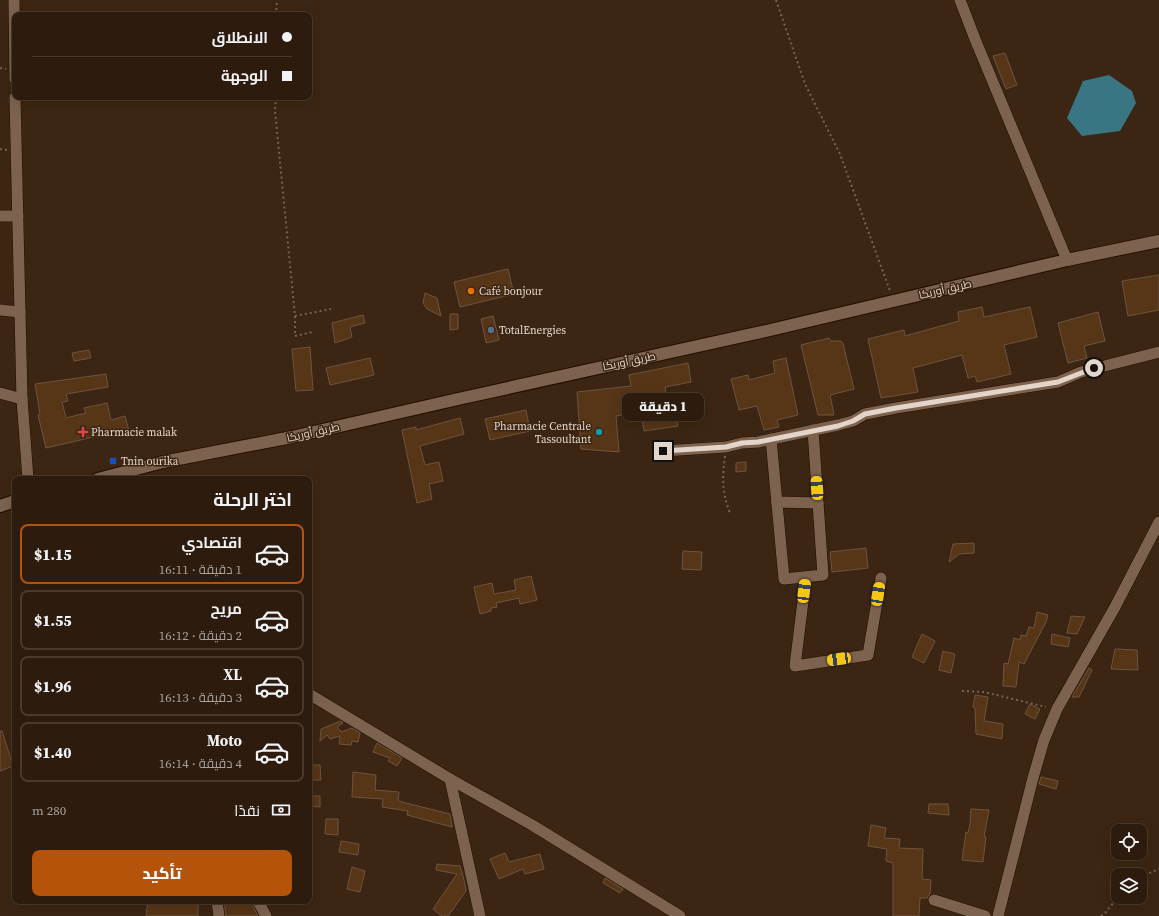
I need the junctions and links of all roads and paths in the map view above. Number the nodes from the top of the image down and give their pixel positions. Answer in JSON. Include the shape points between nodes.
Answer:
{"nodes":[{"id":1,"x":14,"y":0,"type":"edge"},
{"id":2,"x":277,"y":0,"type":"edge"},
{"id":3,"x":776,"y":0,"type":"edge"},
{"id":4,"x":960,"y":0,"type":"edge"},
{"id":5,"x":14,"y":12,"type":"edge"},
{"id":6,"x":276,"y":12,"type":"edge"},
{"id":7,"x":16,"y":100,"type":"edge"},
{"id":8,"x":276,"y":100,"type":"edge"},
{"id":9,"x":0,"y":216,"type":"edge"},
{"id":10,"x":18,"y":216,"type":"junction"},
{"id":11,"x":1159,"y":241,"type":"edge"},
{"id":12,"x":1067,"y":260,"type":"junction"},
{"id":13,"x":894,"y":301,"type":"junction"},
{"id":14,"x":331,"y":309,"type":"dead end"},
{"id":15,"x":0,"y":310,"type":"edge"},
{"id":16,"x":20,"y":312,"type":"junction"},
{"id":17,"x":294,"y":316,"type":"junction"},
{"id":18,"x":313,"y":332,"type":"dead end"},
{"id":19,"x":1159,"y":352,"type":"edge"},
{"id":20,"x":0,"y":393,"type":"edge"},
{"id":21,"x":22,"y":399,"type":"junction"},
{"id":22,"x":813,"y":430,"type":"junction"},
{"id":23,"x":771,"y":439,"type":"junction"},
{"id":24,"x":726,"y":447,"type":"junction"},
{"id":25,"x":663,"y":451,"type":"dead end"},
{"id":26,"x":28,"y":476,"type":"edge"},
{"id":27,"x":109,"y":476,"type":"edge"},
{"id":28,"x":12,"y":502,"type":"edge"},
{"id":29,"x":777,"y":502,"type":"junction"},
{"id":30,"x":818,"y":503,"type":"junction"},
{"id":31,"x":0,"y":506,"type":"edge"},
{"id":32,"x":730,"y":513,"type":"dead end"},
{"id":33,"x":1159,"y":522,"type":"edge"},
{"id":34,"x":806,"y":576,"type":"junction"},
{"id":35,"x":881,"y":578,"type":"dead end"},
{"id":36,"x":962,"y":691,"type":"dead end"},
{"id":37,"x":312,"y":696,"type":"edge"},
{"id":38,"x":1057,"y":710,"type":"junction"},
{"id":39,"x":450,"y":779,"type":"junction"},
{"id":40,"x":1159,"y":868,"type":"edge"},
{"id":41,"x":1147,"y":874,"type":"edge"},
{"id":42,"x":934,"y":900,"type":"dead end"},
{"id":43,"x":217,"y":904,"type":"edge"},
{"id":44,"x":260,"y":904,"type":"edge"},
{"id":45,"x":1112,"y":904,"type":"edge"},
{"id":46,"x":219,"y":916,"type":"edge"},
{"id":47,"x":266,"y":916,"type":"edge"},
{"id":48,"x":480,"y":916,"type":"edge"},
{"id":49,"x":680,"y":916,"type":"edge"},
{"id":50,"x":985,"y":916,"type":"edge"},
{"id":51,"x":998,"y":916,"type":"edge"},
{"id":52,"x":1101,"y":916,"type":"edge"}],
"edges":[{"from":1,"to":5,"type":"street"},
{"from":2,"to":6,"type":"path"},
{"from":3,"to":13,"type":"path","via":[[805,84],[840,154]]},
{"from":4,"to":12,"type":"street"},
{"from":7,"to":10,"type":"street"},
{"from":8,"to":17,"type":"path"},
{"from":9,"to":10,"type":"street"},
{"from":10,"to":16,"type":"street"},
{"from":11,"to":12,"type":"street","name":"طريق أوريكا"},
{"from":12,"to":13,"type":"street","name":"طريق أوريكا"},
{"from":13,"to":27,"type":"street","name":"طريق أوريكا","via":[[292,437],[163,462]]},
{"from":14,"to":17,"type":"path"},
{"from":15,"to":16,"type":"street"},
{"from":16,"to":21,"type":"street"},
{"from":17,"to":18,"type":"path","via":[[295,336]]},
{"from":19,"to":22,"type":"street","via":[[1082,372],[1058,382],[865,414],[853,421]]},
{"from":20,"to":21,"type":"street"},
{"from":21,"to":26,"type":"street"},
{"from":22,"to":23,"type":"street"},
{"from":22,"to":30,"type":"street"},
{"from":23,"to":24,"type":"street"},
{"from":23,"to":29,"type":"street"},
{"from":24,"to":25,"type":"street"},
{"from":24,"to":32,"type":"path","via":[[722,487]]},
{"from":28,"to":31,"type":"street"},
{"from":29,"to":30,"type":"street"},
{"from":29,"to":34,"type":"street","via":[[784,579]]},
{"from":30,"to":34,"type":"street","via":[[823,575]]},
{"from":33,"to":38,"type":"street"},
{"from":34,"to":35,"type":"street","via":[[795,666],[868,655]]},
{"from":36,"to":38,"type":"path","via":[[1000,695]]},
{"from":37,"to":39,"type":"street"},
{"from":38,"to":51,"type":"street","via":[[1044,740],[1033,778]]},
{"from":39,"to":48,"type":"street"},
{"from":39,"to":49,"type":"street","via":[[532,825]]},
{"from":40,"to":41,"type":"path"},
{"from":42,"to":50,"type":"street"},
{"from":43,"to":46,"type":"street"},
{"from":44,"to":47,"type":"street"},
{"from":45,"to":52,"type":"path"}]}
